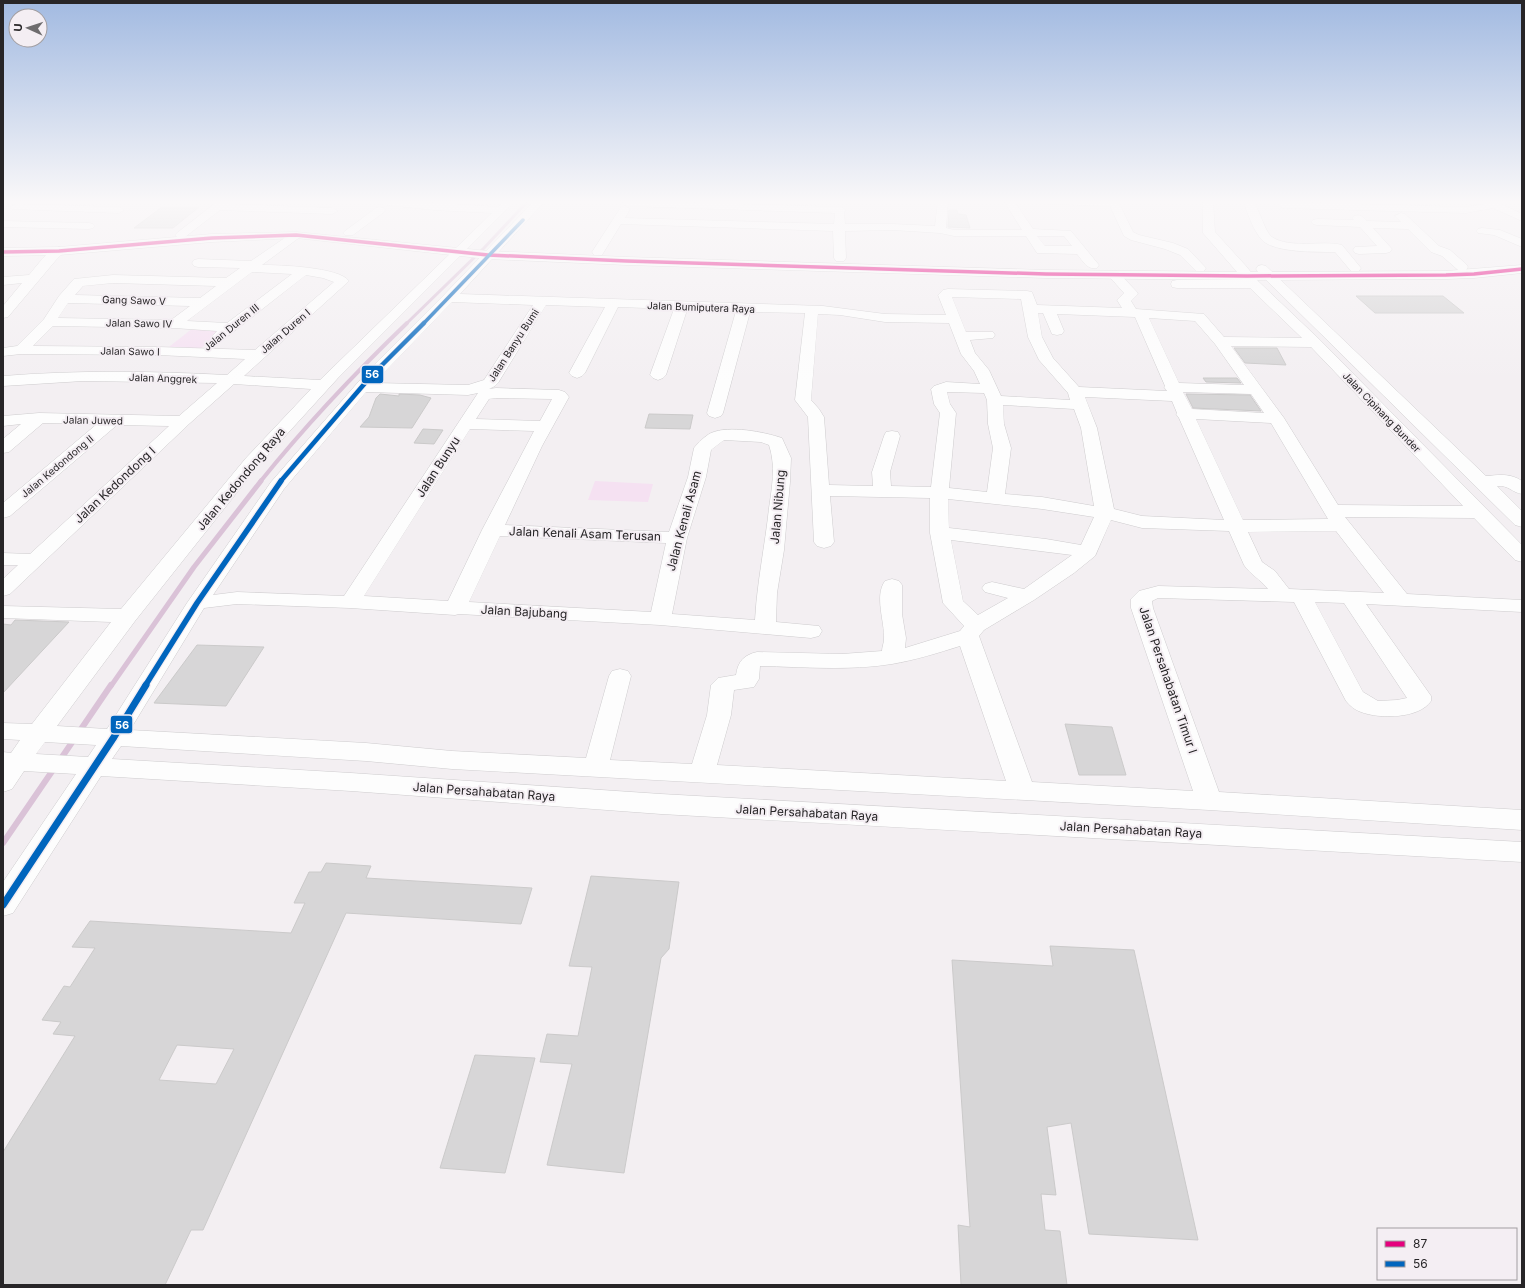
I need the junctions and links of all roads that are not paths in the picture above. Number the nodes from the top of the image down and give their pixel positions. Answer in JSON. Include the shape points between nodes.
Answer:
{"nodes":[{"id":1,"x":48,"y":261,"type":"edge"},
{"id":2,"x":258,"y":261,"type":"edge"},
{"id":3,"x":464,"y":261,"type":"edge"},
{"id":4,"x":470,"y":261,"type":"edge"},
{"id":5,"x":662,"y":261,"type":"edge"},
{"id":6,"x":938,"y":261,"type":"edge"},
{"id":7,"x":1089,"y":261,"type":"edge"},
{"id":8,"x":1193,"y":261,"type":"edge"},
{"id":9,"x":1234,"y":261,"type":"edge"},
{"id":10,"x":1349,"y":261,"type":"edge"},
{"id":11,"x":1455,"y":261,"type":"edge"},
{"id":12,"x":1513,"y":261,"type":"edge"},
{"id":13,"x":198,"y":263,"type":"dead end"},
{"id":14,"x":251,"y":266,"type":"junction"},
{"id":15,"x":1093,"y":266,"type":"junction"},
{"id":16,"x":1462,"y":267,"type":"junction"},
{"id":17,"x":1200,"y":268,"type":"junction"},
{"id":18,"x":1355,"y":268,"type":"junction"},
{"id":19,"x":1522,"y":269,"type":"edge"},
{"id":20,"x":302,"y":272,"type":"junction"},
{"id":21,"x":1265,"y":272,"type":"junction"},
{"id":22,"x":1113,"y":274,"type":"junction"},
{"id":23,"x":1247,"y":276,"type":"junction"},
{"id":24,"x":32,"y":279,"type":"junction"},
{"id":25,"x":3,"y":281,"type":"edge"},
{"id":26,"x":229,"y":282,"type":"junction"},
{"id":27,"x":1177,"y":284,"type":"dead end"},
{"id":28,"x":448,"y":298,"type":"junction"},
{"id":29,"x":64,"y":299,"type":"junction"},
{"id":30,"x":542,"y":301,"type":"junction"},
{"id":31,"x":204,"y":302,"type":"junction"},
{"id":32,"x":613,"y":304,"type":"junction"},
{"id":33,"x":682,"y":306,"type":"junction"},
{"id":34,"x":744,"y":308,"type":"junction"},
{"id":35,"x":1032,"y":309,"type":"junction"},
{"id":36,"x":812,"y":310,"type":"junction"},
{"id":37,"x":1048,"y":310,"type":"junction"},
{"id":38,"x":1136,"y":313,"type":"junction"},
{"id":39,"x":3,"y":314,"type":"edge"},
{"id":40,"x":954,"y":319,"type":"junction"},
{"id":41,"x":49,"y":322,"type":"junction"},
{"id":42,"x":174,"y":324,"type":"junction"},
{"id":43,"x":194,"y":325,"type":"junction"},
{"id":44,"x":229,"y":327,"type":"junction"},
{"id":45,"x":1057,"y":331,"type":"dead end"},
{"id":46,"x":961,"y":336,"type":"junction"},
{"id":47,"x":988,"y":336,"type":"dead end"},
{"id":48,"x":1220,"y":341,"type":"junction"},
{"id":49,"x":1314,"y":343,"type":"junction"},
{"id":50,"x":21,"y":350,"type":"junction"},
{"id":51,"x":158,"y":351,"type":"junction"},
{"id":52,"x":3,"y":352,"type":"edge"},
{"id":53,"x":198,"y":353,"type":"junction"},
{"id":54,"x":258,"y":355,"type":"junction"},
{"id":55,"x":577,"y":373,"type":"dead end"},
{"id":56,"x":658,"y":375,"type":"dead end"},
{"id":57,"x":228,"y":380,"type":"junction"},
{"id":58,"x":3,"y":381,"type":"edge"},
{"id":59,"x":324,"y":385,"type":"junction"},
{"id":60,"x":1358,"y":386,"type":"junction"},
{"id":61,"x":362,"y":387,"type":"junction"},
{"id":62,"x":1385,"y":387,"type":"junction"},
{"id":63,"x":1256,"y":390,"type":"junction"},
{"id":64,"x":1174,"y":392,"type":"junction"},
{"id":65,"x":559,"y":395,"type":"joint"},
{"id":66,"x":993,"y":395,"type":"junction"},
{"id":67,"x":1078,"y":398,"type":"junction"},
{"id":68,"x":1407,"y":409,"type":"junction"},
{"id":69,"x":1381,"y":410,"type":"junction"},
{"id":70,"x":715,"y":413,"type":"dead end"},
{"id":71,"x":1184,"y":414,"type":"junction"},
{"id":72,"x":39,"y":418,"type":"junction"},
{"id":73,"x":1276,"y":418,"type":"junction"},
{"id":74,"x":3,"y":420,"type":"edge"},
{"id":75,"x":112,"y":420,"type":"junction"},
{"id":76,"x":183,"y":421,"type":"junction"},
{"id":77,"x":465,"y":424,"type":"junction"},
{"id":78,"x":545,"y":426,"type":"junction"},
{"id":79,"x":724,"y":436,"type":"joint"},
{"id":80,"x":892,"y":436,"type":"dead end"},
{"id":81,"x":4,"y":446,"type":"edge"},
{"id":82,"x":1481,"y":482,"type":"junction"},
{"id":83,"x":1522,"y":489,"type":"edge"},
{"id":84,"x":822,"y":490,"type":"junction"},
{"id":85,"x":882,"y":491,"type":"junction"},
{"id":86,"x":939,"y":493,"type":"junction"},
{"id":87,"x":996,"y":499,"type":"junction"},
{"id":88,"x":3,"y":512,"type":"edge"},
{"id":89,"x":1479,"y":512,"type":"junction"},
{"id":90,"x":1105,"y":513,"type":"junction"},
{"id":91,"x":1337,"y":518,"type":"junction"},
{"id":92,"x":1522,"y":521,"type":"edge"},
{"id":93,"x":1236,"y":526,"type":"junction"},
{"id":94,"x":492,"y":530,"type":"junction"},
{"id":95,"x":940,"y":532,"type":"junction"},
{"id":96,"x":677,"y":538,"type":"junction"},
{"id":97,"x":824,"y":542,"type":"dead end"},
{"id":98,"x":1088,"y":552,"type":"junction"},
{"id":99,"x":1522,"y":556,"type":"edge"},
{"id":100,"x":3,"y":559,"type":"edge"},
{"id":101,"x":36,"y":560,"type":"junction"},
{"id":102,"x":892,"y":585,"type":"dead end"},
{"id":103,"x":992,"y":588,"type":"dead end"},
{"id":104,"x":3,"y":590,"type":"edge"},
{"id":105,"x":202,"y":596,"type":"junction"},
{"id":106,"x":1027,"y":596,"type":"junction"},
{"id":107,"x":1292,"y":596,"type":"junction"},
{"id":108,"x":1350,"y":598,"type":"junction"},
{"id":109,"x":1401,"y":600,"type":"junction"},
{"id":110,"x":350,"y":602,"type":"junction"},
{"id":111,"x":1522,"y":606,"type":"edge"},
{"id":112,"x":455,"y":609,"type":"junction"},
{"id":113,"x":3,"y":612,"type":"edge"},
{"id":114,"x":127,"y":616,"type":"junction"},
{"id":115,"x":660,"y":619,"type":"junction"},
{"id":116,"x":765,"y":626,"type":"junction"},
{"id":117,"x":972,"y":630,"type":"junction"},
{"id":118,"x":811,"y":631,"type":"dead end"},
{"id":119,"x":892,"y":657,"type":"junction"},
{"id":120,"x":620,"y":676,"type":"dead end"},
{"id":121,"x":3,"y":731,"type":"edge"},
{"id":122,"x":46,"y":733,"type":"junction"},
{"id":123,"x":104,"y":736,"type":"junction"},
{"id":124,"x":366,"y":752,"type":"junction"},
{"id":125,"x":16,"y":762,"type":"edge"},
{"id":126,"x":88,"y":766,"type":"junction"},
{"id":127,"x":596,"y":767,"type":"junction"},
{"id":128,"x":702,"y":773,"type":"junction"},
{"id":129,"x":351,"y":782,"type":"junction"},
{"id":130,"x":3,"y":783,"type":"edge"},
{"id":131,"x":1022,"y":791,"type":"junction"},
{"id":132,"x":1209,"y":801,"type":"junction"},
{"id":133,"x":1496,"y":818,"type":"junction"},
{"id":134,"x":1522,"y":820,"type":"edge"},
{"id":135,"x":1520,"y":852,"type":"edge"},
{"id":136,"x":3,"y":905,"type":"edge"}],
"edges":[{"from":1,"to":24,"type":"street"},
{"from":2,"to":14,"type":"street"},
{"from":3,"to":59,"type":"street","name":"Jalan Kedondong Raya"},
{"from":4,"to":28,"type":"street"},
{"from":5,"to":22,"type":"street"},
{"from":6,"to":15,"type":"street"},
{"from":7,"to":15,"type":"street"},
{"from":8,"to":17,"type":"street"},
{"from":9,"to":23,"type":"street","name":"Jalan Cipinang Bunder"},
{"from":10,"to":18,"type":"street"},
{"from":11,"to":16,"type":"street"},
{"from":12,"to":16,"type":"street"},
{"from":13,"to":14,"type":"street"},
{"from":14,"to":20,"type":"street"},
{"from":14,"to":26,"type":"street"},
{"from":15,"to":17,"type":"street"},
{"from":16,"to":18,"type":"street"},
{"from":17,"to":23,"type":"street"},
{"from":18,"to":21,"type":"street"},
{"from":19,"to":21,"type":"street","via":[[1446,275]]},
{"from":20,"to":44,"type":"street","name":"Jalan Duren III"},
{"from":20,"to":54,"type":"street","name":"Jalan Duren I","via":[[343,281]]},
{"from":21,"to":23,"type":"street"},
{"from":21,"to":62,"type":"street","name":"Jalan Cipinang Bunder"},
{"from":22,"to":23,"type":"street"},
{"from":22,"to":38,"type":"street","via":[[1130,292],[1124,300]]},
{"from":23,"to":27,"type":"street"},
{"from":23,"to":49,"type":"street","name":"Jalan Cipinang Bunder"},
{"from":24,"to":25,"type":"street"},
{"from":24,"to":39,"type":"street"},
{"from":26,"to":29,"type":"street","via":[[121,279],[79,282]]},
{"from":26,"to":31,"type":"street"},
{"from":28,"to":30,"type":"street","name":"Jalan Bumiputera Raya"},
{"from":28,"to":61,"type":"street"},
{"from":29,"to":31,"type":"street","name":"Gang Sawo V"},
{"from":29,"to":41,"type":"street"},
{"from":30,"to":32,"type":"street","name":"Jalan Bumiputera Raya"},
{"from":30,"to":61,"type":"street","name":"Jalan Banyu Bumi","via":[[490,383],[482,387],[468,390]]},
{"from":31,"to":42,"type":"street"},
{"from":32,"to":33,"type":"street","name":"Jalan Bumiputera Raya"},
{"from":32,"to":55,"type":"street"},
{"from":33,"to":34,"type":"street","name":"Jalan Bumiputera Raya"},
{"from":33,"to":56,"type":"street"},
{"from":34,"to":36,"type":"street","name":"Jalan Bumiputera Raya"},
{"from":34,"to":70,"type":"street"},
{"from":35,"to":37,"type":"street"},
{"from":35,"to":40,"type":"street","via":[[1027,295],[946,294]]},
{"from":35,"to":67,"type":"street","via":[[1035,337],[1046,360]]},
{"from":36,"to":40,"type":"street","name":"Jalan Bumiputera Raya","via":[[840,311],[885,318]]},
{"from":36,"to":84,"type":"street","via":[[803,400],[816,417]]},
{"from":37,"to":38,"type":"street"},
{"from":37,"to":45,"type":"street"},
{"from":38,"to":48,"type":"street","via":[[1200,317]]},
{"from":38,"to":64,"type":"street"},
{"from":40,"to":46,"type":"street"},
{"from":41,"to":42,"type":"street","name":"Jalan Sawo IV"},
{"from":41,"to":50,"type":"street"},
{"from":42,"to":43,"type":"street","name":"Jalan Sawo IV"},
{"from":43,"to":44,"type":"street","name":"Jalan Sawo IV"},
{"from":43,"to":51,"type":"street"},
{"from":44,"to":53,"type":"street","name":"Jalan Duren III"},
{"from":46,"to":47,"type":"street"},
{"from":46,"to":66,"type":"street","via":[[968,354],[981,370]]},
{"from":48,"to":49,"type":"street"},
{"from":48,"to":63,"type":"street"},
{"from":49,"to":60,"type":"street","name":"Jalan Cipinang Bunder"},
{"from":50,"to":51,"type":"street","name":"Jalan Sawo I"},
{"from":50,"to":52,"type":"street","name":"Jalan Sawo I"},
{"from":51,"to":53,"type":"street","name":"Jalan Sawo I"},
{"from":53,"to":54,"type":"street","name":"Jalan Sawo I"},
{"from":54,"to":57,"type":"street","name":"Jalan Duren I"},
{"from":57,"to":58,"type":"street","name":"Jalan Anggrek","via":[[72,376]]},
{"from":57,"to":59,"type":"street","name":"Jalan Anggrek"},
{"from":57,"to":76,"type":"street","name":"Jalan Kedondong I"},
{"from":59,"to":114,"type":"street","name":"Jalan Kedondong Raya","via":[[252,462]]},
{"from":60,"to":62,"type":"street","via":[[1373,392],[1382,391]]},
{"from":60,"to":69,"type":"street","name":"Jalan Cipinang Bunder"},
{"from":61,"to":105,"type":"street","via":[[277,486]]},
{"from":62,"to":68,"type":"street","name":"Jalan Cipinang Bunder"},
{"from":63,"to":64,"type":"street"},
{"from":63,"to":73,"type":"street"},
{"from":64,"to":67,"type":"street"},
{"from":64,"to":71,"type":"street"},
{"from":65,"to":77,"type":"street","name":"Jalan Bunyu","via":[[488,394]]},
{"from":65,"to":78,"type":"street","name":"Jalan Kenali Asam Terusan","via":[[561,397]]},
{"from":66,"to":67,"type":"street"},
{"from":66,"to":86,"type":"street","via":[[946,387],[939,389],[942,404],[948,413]]},
{"from":66,"to":87,"type":"street","via":[[1002,448]]},
{"from":67,"to":90,"type":"street","via":[[1089,428]]},
{"from":68,"to":69,"type":"street","via":[[1386,404]]},
{"from":68,"to":82,"type":"street","name":"Jalan Cipinang Bunder"},
{"from":69,"to":89,"type":"street","name":"Jalan Cipinang Bunder"},
{"from":71,"to":73,"type":"street"},
{"from":71,"to":93,"type":"street"},
{"from":72,"to":74,"type":"street","name":"Jalan Juwed"},
{"from":72,"to":75,"type":"street","name":"Jalan Juwed"},
{"from":72,"to":81,"type":"street"},
{"from":73,"to":91,"type":"street"},
{"from":75,"to":76,"type":"street","name":"Jalan Juwed"},
{"from":75,"to":88,"type":"street","name":"Jalan Kedondong II"},
{"from":76,"to":101,"type":"street","name":"Jalan Kedondong I"},
{"from":77,"to":78,"type":"street"},
{"from":77,"to":110,"type":"street","name":"Jalan Bunyu"},
{"from":78,"to":94,"type":"street","name":"Jalan Kenali Asam Terusan"},
{"from":79,"to":96,"type":"street","name":"Jalan Kenali Asam","via":[[716,437],[703,448],[697,477]]},
{"from":79,"to":116,"type":"street","name":"Jalan Nibung","via":[[763,436],[776,442],[782,458]]},
{"from":80,"to":85,"type":"street","via":[[881,472]]},
{"from":82,"to":83,"type":"street","via":[[1510,480]]},
{"from":82,"to":92,"type":"street","name":"Jalan Cipinang Bunder"},
{"from":84,"to":85,"type":"street"},
{"from":84,"to":97,"type":"street"},
{"from":85,"to":86,"type":"street"},
{"from":86,"to":87,"type":"street"},
{"from":86,"to":95,"type":"street"},
{"from":87,"to":90,"type":"street"},
{"from":89,"to":91,"type":"street"},
{"from":89,"to":99,"type":"street","name":"Jalan Cipinang Bunder"},
{"from":90,"to":93,"type":"street","via":[[1142,522]]},
{"from":90,"to":98,"type":"street"},
{"from":91,"to":93,"type":"street"},
{"from":91,"to":109,"type":"street"},
{"from":93,"to":107,"type":"street","via":[[1254,565]]},
{"from":94,"to":96,"type":"street","name":"Jalan Kenali Asam Terusan"},
{"from":94,"to":112,"type":"street","name":"Jalan Kenali Asam Terusan"},
{"from":95,"to":98,"type":"street","via":[[1046,544]]},
{"from":95,"to":117,"type":"street","via":[[953,603]]},
{"from":96,"to":115,"type":"street","name":"Jalan Kenali Asam"},
{"from":98,"to":106,"type":"street"},
{"from":100,"to":101,"type":"street"},
{"from":101,"to":104,"type":"street","name":"Jalan Kedondong I"},
{"from":102,"to":119,"type":"street","via":[[891,614],[895,638]]},
{"from":103,"to":106,"type":"street"},
{"from":105,"to":110,"type":"street","name":"Jalan Bajubang"},
{"from":105,"to":123,"type":"street"},
{"from":106,"to":117,"type":"street"},
{"from":107,"to":108,"type":"street","name":"Jalan Persahabatan Timur I"},
{"from":107,"to":108,"type":"street","via":[[1354,696],[1362,704],[1374,709],[1389,709],[1416,704],[1420,696]]},
{"from":107,"to":132,"type":"street","name":"Jalan Persahabatan Timur I","via":[[1158,592],[1141,599]]},
{"from":108,"to":109,"type":"street","name":"Jalan Persahabatan Timur I"},
{"from":109,"to":111,"type":"street","name":"Jalan Persahabatan Timur I"},
{"from":110,"to":112,"type":"street","name":"Jalan Bajubang"},
{"from":112,"to":115,"type":"street","name":"Jalan Bajubang"},
{"from":113,"to":114,"type":"street"},
{"from":114,"to":122,"type":"street","name":"Jalan Kedondong Raya"},
{"from":115,"to":116,"type":"street","name":"Jalan Bajubang"},
{"from":116,"to":118,"type":"street","name":"Jalan Bajubang"},
{"from":117,"to":119,"type":"street","via":[[926,650]]},
{"from":117,"to":131,"type":"street"},
{"from":119,"to":128,"type":"street","via":[[846,661],[751,660],[746,682],[723,685],[719,715]]},
{"from":120,"to":127,"type":"street"},
{"from":121,"to":122,"type":"street"},
{"from":122,"to":123,"type":"street"},
{"from":122,"to":125,"type":"street","name":"Jalan Kedondong Raya"},
{"from":123,"to":124,"type":"street"},
{"from":123,"to":126,"type":"street"},
{"from":124,"to":127,"type":"street","via":[[452,760]]},
{"from":124,"to":129,"type":"street"},
{"from":125,"to":126,"type":"street","name":"Jalan Persahabatan Raya"},
{"from":125,"to":130,"type":"street","name":"Jalan Kedondong Raya"},
{"from":126,"to":129,"type":"street","name":"Jalan Persahabatan Raya"},
{"from":126,"to":136,"type":"street"},
{"from":127,"to":128,"type":"street"},
{"from":128,"to":131,"type":"street"},
{"from":129,"to":135,"type":"street","name":"Jalan Persahabatan Raya","via":[[669,805]]},
{"from":131,"to":132,"type":"street"},
{"from":132,"to":133,"type":"street"},
{"from":133,"to":134,"type":"street"},
{"from":133,"to":135,"type":"street"}]}
